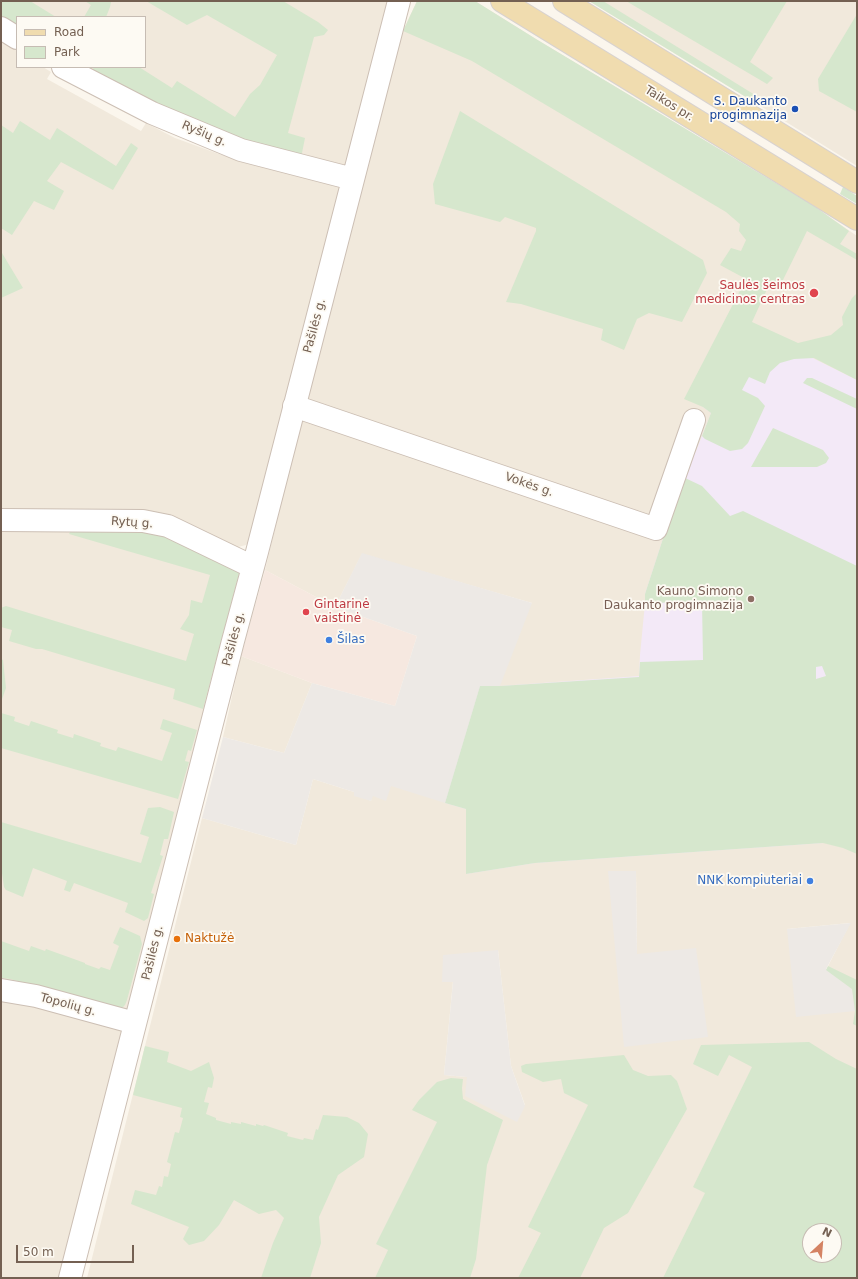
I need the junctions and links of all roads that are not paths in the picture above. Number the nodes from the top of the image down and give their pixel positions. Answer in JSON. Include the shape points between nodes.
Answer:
{"nodes":[{"id":1,"x":399,"y":1,"type":"edge"},
{"id":2,"x":502,"y":1,"type":"edge"},
{"id":3,"x":564,"y":1,"type":"edge"},
{"id":4,"x":1,"y":28,"type":"edge"},
{"id":5,"x":16,"y":37,"type":"edge"},
{"id":6,"x":65,"y":68,"type":"edge"},
{"id":7,"x":354,"y":178,"type":"junction"},
{"id":8,"x":857,"y":182,"type":"edge"},
{"id":9,"x":857,"y":219,"type":"edge"},
{"id":10,"x":294,"y":406,"type":"junction"},
{"id":11,"x":694,"y":420,"type":"dead end"},
{"id":12,"x":1,"y":520,"type":"edge"},
{"id":13,"x":253,"y":567,"type":"junction"},
{"id":14,"x":1,"y":990,"type":"edge"},
{"id":15,"x":135,"y":1023,"type":"junction"},
{"id":16,"x":70,"y":1278,"type":"edge"}],
"edges":[{"from":1,"to":7,"type":"street","name":"Pašilės g."},
{"from":2,"to":9,"type":"main road","name":"Taikos pr."},
{"from":3,"to":8,"type":"main road"},
{"from":4,"to":5,"type":"street"},
{"from":6,"to":7,"type":"street","name":"Ryšių g.","via":[[152,113],[241,150]]},
{"from":7,"to":10,"type":"street","name":"Pašilės g."},
{"from":10,"to":11,"type":"street","name":"Vokės g.","via":[[656,529]]},
{"from":10,"to":13,"type":"street","name":"Pašilės g."},
{"from":12,"to":13,"type":"street","name":"Rytų g.","via":[[143,521],[168,526]]},
{"from":13,"to":15,"type":"street","name":"Pašilės g."},
{"from":14,"to":15,"type":"street","name":"Topolių g.","via":[[36,996]]},
{"from":15,"to":16,"type":"street","name":"Pašilės g."}]}
